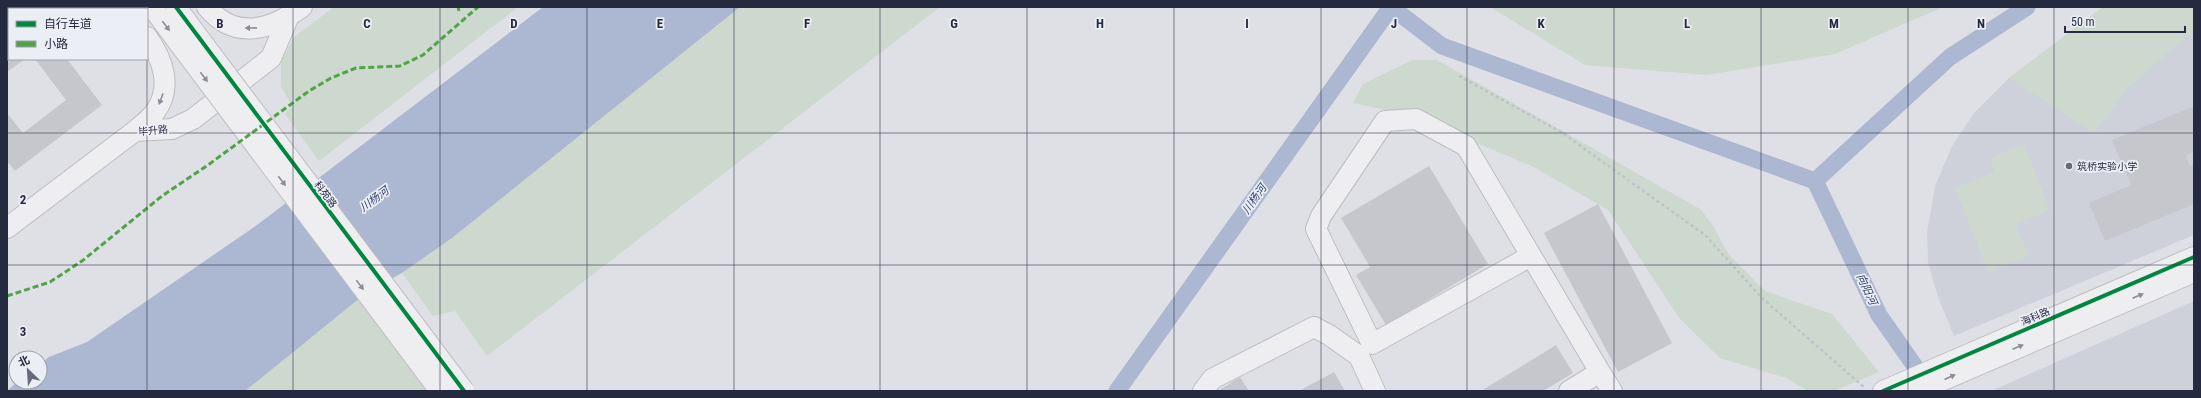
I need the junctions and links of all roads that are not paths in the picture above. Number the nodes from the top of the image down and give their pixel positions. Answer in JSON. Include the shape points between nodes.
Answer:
{"nodes":[{"id":1,"x":152,"y":7,"type":"edge"},
{"id":2,"x":176,"y":7,"type":"edge"},
{"id":3,"x":207,"y":7,"type":"edge"},
{"id":4,"x":295,"y":12,"type":"edge"},
{"id":5,"x":148,"y":39,"type":"edge"},
{"id":6,"x":188,"y":40,"type":"junction"},
{"id":7,"x":135,"y":131,"type":"junction"},
{"id":8,"x":7,"y":228,"type":"edge"},
{"id":9,"x":1531,"y":256,"type":"junction"},
{"id":10,"x":2194,"y":257,"type":"edge"},
{"id":11,"x":2194,"y":272,"type":"edge"},
{"id":12,"x":1978,"y":356,"type":"junction"},
{"id":13,"x":1600,"y":372,"type":"junction"},
{"id":14,"x":1886,"y":389,"type":"edge"},
{"id":15,"x":440,"y":391,"type":"edge"},
{"id":16,"x":464,"y":391,"type":"edge"},
{"id":17,"x":1203,"y":391,"type":"edge"},
{"id":18,"x":1375,"y":391,"type":"edge"},
{"id":19,"x":1569,"y":391,"type":"edge"},
{"id":20,"x":1612,"y":391,"type":"edge"},
{"id":21,"x":1918,"y":391,"type":"edge"}],
"edges":[{"from":1,"to":6,"type":"street","name":"科苑路","one_way":true},
{"from":2,"to":6,"type":"street","name":"科苑路"},
{"from":4,"to":3,"type":"street","one_way":true,"via":[[270,26],[250,29],[223,22]]},
{"from":4,"to":7,"type":"street","name":"毕升路","via":[[271,58],[193,119],[172,129]]},
{"from":5,"to":7,"type":"street","one_way":true,"via":[[160,57],[165,85],[162,99],[155,112]]},
{"from":6,"to":15,"type":"street","name":"科苑路","one_way":true,"bridge":true},
{"from":6,"to":16,"type":"street","name":"科苑路","bridge":true},
{"from":7,"to":8,"type":"street","name":"毕升路"},
{"from":9,"to":9,"type":"street","via":[[1466,146],[1416,119],[1385,121],[1320,216],[1316,228],[1372,344]]},
{"from":9,"to":13,"type":"street"},
{"from":10,"to":12,"type":"street","name":"海科路"},
{"from":12,"to":11,"type":"street","name":"海科路","one_way":true},
{"from":12,"to":14,"type":"street","name":"海科路"},
{"from":21,"to":12,"type":"street","name":"海科路","one_way":true},
{"from":13,"to":19,"type":"street"},
{"from":13,"to":20,"type":"street"},
{"from":17,"to":18,"type":"street","via":[[1212,379],[1314,327],[1359,356]]}]}
